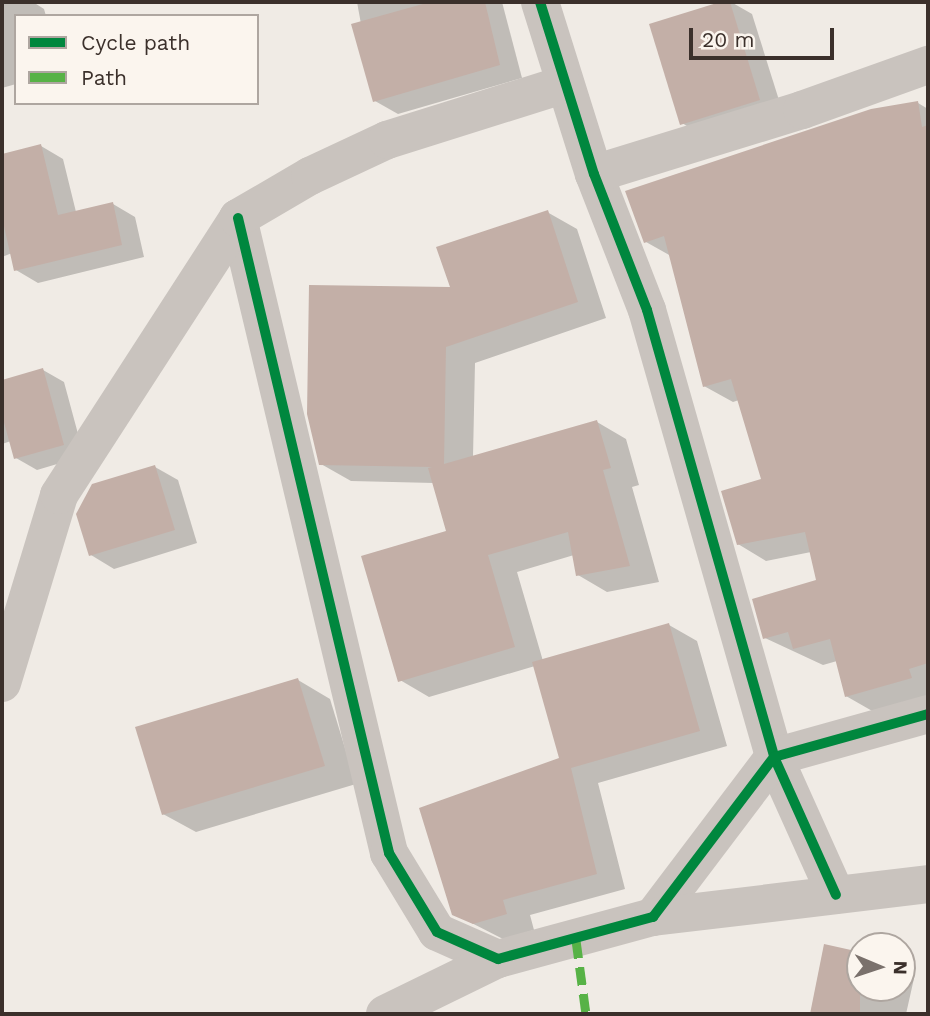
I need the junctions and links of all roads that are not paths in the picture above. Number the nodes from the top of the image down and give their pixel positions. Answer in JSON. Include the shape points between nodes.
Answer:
{"nodes":[{"id":1,"x":540,"y":2,"type":"edge"},
{"id":2,"x":928,"y":65,"type":"edge"},
{"id":3,"x":563,"y":85,"type":"junction"},
{"id":4,"x":594,"y":174,"type":"junction"},
{"id":5,"x":238,"y":218,"type":"junction"},
{"id":6,"x":2,"y":683,"type":"edge"},
{"id":7,"x":928,"y":714,"type":"edge"},
{"id":8,"x":774,"y":757,"type":"junction"},
{"id":9,"x":928,"y":884,"type":"edge"},
{"id":10,"x":836,"y":895,"type":"junction"},
{"id":11,"x":653,"y":917,"type":"junction"},
{"id":12,"x":498,"y":959,"type":"junction"},
{"id":13,"x":385,"y":1014,"type":"edge"}],
"edges":[{"from":1,"to":3,"type":"street"},
{"from":2,"to":4,"type":"street","via":[[802,110]]},
{"from":3,"to":4,"type":"street"},
{"from":3,"to":5,"type":"street","via":[[387,141],[310,176]]},
{"from":4,"to":8,"type":"street","via":[[647,310]]},
{"from":5,"to":6,"type":"street","via":[[59,495]]},
{"from":5,"to":12,"type":"street","via":[[389,853],[437,932]]},
{"from":7,"to":8,"type":"street"},
{"from":8,"to":10,"type":"street"},
{"from":8,"to":11,"type":"street"},
{"from":9,"to":10,"type":"street"},
{"from":10,"to":11,"type":"street"},
{"from":11,"to":12,"type":"street"},
{"from":12,"to":13,"type":"street"}]}
